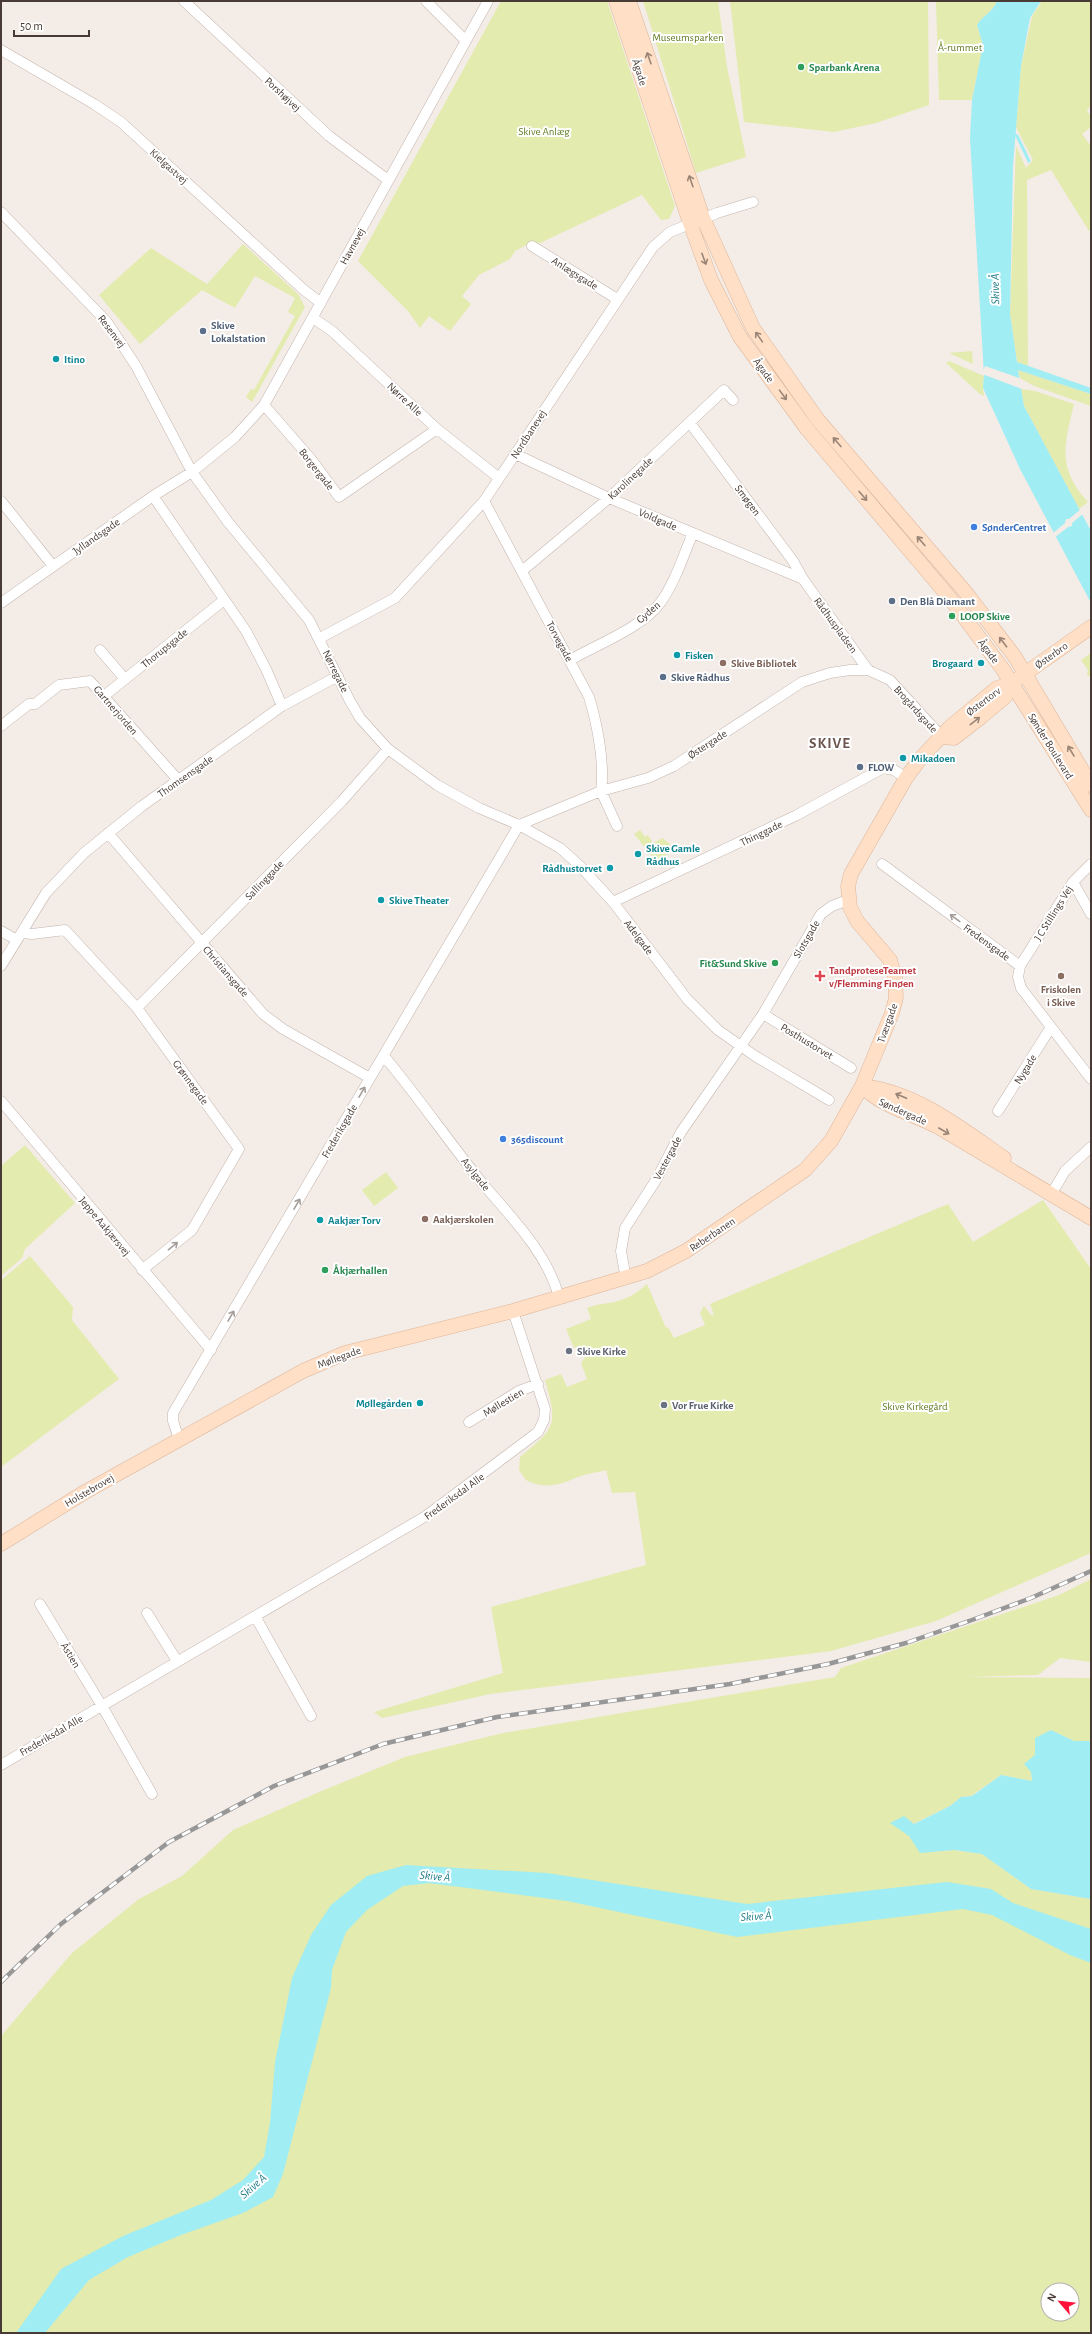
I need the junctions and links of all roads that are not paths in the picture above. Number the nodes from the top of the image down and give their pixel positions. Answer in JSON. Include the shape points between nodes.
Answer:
{"nodes":[{"id":1,"x":184,"y":1,"type":"edge"},
{"id":2,"x":426,"y":1,"type":"edge"},
{"id":3,"x":488,"y":1,"type":"edge"},
{"id":4,"x":616,"y":1,"type":"edge"},
{"id":5,"x":629,"y":1,"type":"edge"},
{"id":6,"x":465,"y":40,"type":"junction"},
{"id":7,"x":1,"y":50,"type":"edge"},
{"id":8,"x":388,"y":180,"type":"junction"},
{"id":9,"x":753,"y":202,"type":"dead end"},
{"id":10,"x":1,"y":212,"type":"edge"},
{"id":11,"x":697,"y":220,"type":"junction"},
{"id":12,"x":532,"y":246,"type":"dead end"},
{"id":13,"x":617,"y":300,"type":"junction"},
{"id":14,"x":321,"y":303,"type":"junction"},
{"id":15,"x":313,"y":318,"type":"junction"},
{"id":16,"x":733,"y":400,"type":"dead end"},
{"id":17,"x":264,"y":405,"type":"junction"},
{"id":18,"x":690,"y":423,"type":"junction"},
{"id":19,"x":437,"y":429,"type":"junction"},
{"id":20,"x":515,"y":454,"type":"junction"},
{"id":21,"x":192,"y":472,"type":"junction"},
{"id":22,"x":499,"y":478,"type":"junction"},
{"id":23,"x":153,"y":496,"type":"junction"},
{"id":24,"x":609,"y":498,"type":"junction"},
{"id":25,"x":1,"y":501,"type":"edge"},
{"id":26,"x":484,"y":501,"type":"junction"},
{"id":27,"x":693,"y":533,"type":"junction"},
{"id":28,"x":53,"y":566,"type":"junction"},
{"id":29,"x":522,"y":571,"type":"junction"},
{"id":30,"x":803,"y":580,"type":"junction"},
{"id":31,"x":224,"y":600,"type":"junction"},
{"id":32,"x":1,"y":603,"type":"edge"},
{"id":33,"x":1091,"y":627,"type":"edge"},
{"id":34,"x":320,"y":638,"type":"junction"},
{"id":35,"x":100,"y":650,"type":"dead end"},
{"id":36,"x":570,"y":660,"type":"junction"},
{"id":37,"x":868,"y":670,"type":"junction"},
{"id":38,"x":1025,"y":674,"type":"junction"},
{"id":39,"x":338,"y":676,"type":"junction"},
{"id":40,"x":125,"y":679,"type":"junction"},
{"id":41,"x":890,"y":680,"type":"joint"},
{"id":42,"x":1012,"y":683,"type":"junction"},
{"id":43,"x":104,"y":696,"type":"junction"},
{"id":44,"x":282,"y":706,"type":"junction"},
{"id":45,"x":1,"y":726,"type":"edge"},
{"id":46,"x":942,"y":738,"type":"junction"},
{"id":47,"x":388,"y":749,"type":"junction"},
{"id":48,"x":906,"y":778,"type":"junction"},
{"id":49,"x":179,"y":782,"type":"junction"},
{"id":50,"x":1091,"y":785,"type":"edge"},
{"id":51,"x":601,"y":791,"type":"junction"},
{"id":52,"x":1091,"y":810,"type":"edge"},
{"id":53,"x":519,"y":825,"type":"junction"},
{"id":54,"x":617,"y":826,"type":"dead end"},
{"id":55,"x":108,"y":833,"type":"junction"},
{"id":56,"x":882,"y":864,"type":"dead end"},
{"id":57,"x":1091,"y":864,"type":"edge"},
{"id":58,"x":1073,"y":882,"type":"junction"},
{"id":59,"x":848,"y":900,"type":"junction"},
{"id":60,"x":613,"y":902,"type":"junction"},
{"id":61,"x":1091,"y":914,"type":"edge"},
{"id":62,"x":1,"y":931,"type":"edge"},
{"id":63,"x":20,"y":937,"type":"junction"},
{"id":64,"x":202,"y":944,"type":"junction"},
{"id":65,"x":1,"y":966,"type":"edge"},
{"id":66,"x":1020,"y":966,"type":"junction"},
{"id":67,"x":136,"y":1008,"type":"junction"},
{"id":68,"x":763,"y":1014,"type":"junction"},
{"id":69,"x":1051,"y":1027,"type":"junction"},
{"id":70,"x":742,"y":1047,"type":"junction"},
{"id":71,"x":384,"y":1056,"type":"junction"},
{"id":72,"x":851,"y":1068,"type":"dead end"},
{"id":73,"x":370,"y":1078,"type":"junction"},
{"id":74,"x":1091,"y":1079,"type":"edge"},
{"id":75,"x":862,"y":1086,"type":"junction"},
{"id":76,"x":829,"y":1100,"type":"dead end"},
{"id":77,"x":1,"y":1101,"type":"edge"},
{"id":78,"x":998,"y":1111,"type":"dead end"},
{"id":79,"x":1091,"y":1147,"type":"edge"},
{"id":80,"x":1055,"y":1188,"type":"junction"},
{"id":81,"x":1091,"y":1209,"type":"edge"},
{"id":82,"x":1091,"y":1218,"type":"edge"},
{"id":83,"x":142,"y":1270,"type":"junction"},
{"id":84,"x":626,"y":1279,"type":"junction"},
{"id":85,"x":559,"y":1297,"type":"junction"},
{"id":86,"x":513,"y":1311,"type":"junction"},
{"id":87,"x":211,"y":1350,"type":"junction"},
{"id":88,"x":538,"y":1384,"type":"junction"},
{"id":89,"x":469,"y":1422,"type":"dead end"},
{"id":90,"x":179,"y":1439,"type":"junction"},
{"id":91,"x":1,"y":1544,"type":"edge"},
{"id":92,"x":40,"y":1604,"type":"dead end"},
{"id":93,"x":147,"y":1613,"type":"dead end"},
{"id":94,"x":255,"y":1616,"type":"junction"},
{"id":95,"x":177,"y":1661,"type":"junction"},
{"id":96,"x":102,"y":1706,"type":"junction"},
{"id":97,"x":311,"y":1716,"type":"dead end"},
{"id":98,"x":1,"y":1765,"type":"edge"},
{"id":99,"x":152,"y":1794,"type":"dead end"}],
"edges":[{"from":1,"to":8,"type":"street","name":"Porshøjvej","via":[[329,136]]},
{"from":2,"to":6,"type":"street"},
{"from":3,"to":6,"type":"street","name":"Havnevej"},
{"from":4,"to":11,"type":"street","name":"Ågade"},
{"from":11,"to":5,"type":"street","name":"Ågade","one_way":true},
{"from":6,"to":8,"type":"street","name":"Havnevej"},
{"from":7,"to":14,"type":"street","name":"Kielgastvej","via":[[121,122]]},
{"from":8,"to":14,"type":"street","name":"Havnevej"},
{"from":9,"to":11,"type":"street","name":"Nordbanevej"},
{"from":10,"to":21,"type":"street","name":"Resenvej","via":[[107,322],[136,366]]},
{"from":11,"to":13,"type":"street","name":"Nordbanevej","via":[[670,232],[653,247]]},
{"from":38,"to":11,"type":"street","name":"Ågade","one_way":true,"via":[[967,594],[818,420],[753,328]]},
{"from":11,"to":42,"type":"street","name":"Ågade","one_way":true,"via":[[712,280],[740,337],[807,429],[949,597]]},
{"from":12,"to":13,"type":"street","name":"Anlægsgade"},
{"from":13,"to":20,"type":"street","name":"Nordbanevej"},
{"from":14,"to":15,"type":"street","name":"Havnevej"},
{"from":15,"to":17,"type":"street","name":"Havnevej"},
{"from":15,"to":19,"type":"street","name":"Nørre Alle","via":[[332,331]]},
{"from":16,"to":18,"type":"street","name":"Karolinegade","via":[[724,390]]},
{"from":17,"to":19,"type":"street","name":"Borgergade","via":[[311,459],[339,497]]},
{"from":17,"to":21,"type":"street","name":"Havnevej","via":[[235,437]]},
{"from":18,"to":24,"type":"street","name":"Karolinegade"},
{"from":18,"to":30,"type":"street","name":"Smøgen","via":[[793,561]]},
{"from":19,"to":22,"type":"street","name":"Nørre Alle"},
{"from":20,"to":22,"type":"street","name":"Nordbanevej"},
{"from":20,"to":24,"type":"street","name":"Voldgade"},
{"from":21,"to":23,"type":"street","name":"Jyllandsgade"},
{"from":21,"to":34,"type":"street","name":"Nørregade","via":[[228,522],[298,604]]},
{"from":22,"to":26,"type":"street","name":"Nordbanevej"},
{"from":23,"to":28,"type":"street","name":"Jyllandsgade"},
{"from":23,"to":31,"type":"street"},
{"from":24,"to":27,"type":"street","name":"Voldgade"},
{"from":24,"to":29,"type":"street","name":"Karolinegade"},
{"from":25,"to":28,"type":"street"},
{"from":26,"to":29,"type":"street","name":"Torvegade"},
{"from":26,"to":34,"type":"street","name":"Nordbanevej","via":[[395,598]]},
{"from":27,"to":30,"type":"street","name":"Voldgade"},
{"from":27,"to":36,"type":"street","name":"Gyden","via":[[667,592],[659,604],[631,626]]},
{"from":28,"to":32,"type":"street","name":"Jyllandsgade"},
{"from":29,"to":36,"type":"street","name":"Torvegade"},
{"from":30,"to":37,"type":"street","name":"Rådhuspladsen"},
{"from":31,"to":40,"type":"street","name":"Thorupsgade"},
{"from":31,"to":44,"type":"street","via":[[246,631]]},
{"from":33,"to":38,"type":"street","name":"Østerbro"},
{"from":34,"to":39,"type":"street","name":"Nørregade"},
{"from":35,"to":40,"type":"street"},
{"from":36,"to":51,"type":"street","name":"Torvegade","via":[[594,714],[603,779]]},
{"from":37,"to":41,"type":"street","name":"Østergade"},
{"from":37,"to":51,"type":"street","name":"Østergade","via":[[830,673],[802,682],[674,766],[648,778]]},
{"from":38,"to":42,"type":"street","name":"Østerbro"},
{"from":50,"to":38,"type":"street","name":"Sønder Boulevard","one_way":true},
{"from":39,"to":44,"type":"street","name":"Thomsensgade"},
{"from":39,"to":47,"type":"street","name":"Nørregade","via":[[360,718]]},
{"from":40,"to":43,"type":"street","name":"Thorupsgade"},
{"from":41,"to":46,"type":"street","name":"Brogårdsgade"},
{"from":42,"to":46,"type":"street","name":"Østertorv","via":[[1005,697],[976,721],[954,738]]},
{"from":42,"to":52,"type":"street","name":"Sønder Boulevard"},
{"from":43,"to":45,"type":"street","name":"Gartnerjorden","via":[[90,681],[59,685]]},
{"from":43,"to":49,"type":"street","name":"Gartnerjorden"},
{"from":44,"to":49,"type":"street","name":"Thomsensgade"},
{"from":46,"to":48,"type":"street","name":"Østertorv","via":[[920,759]]},
{"from":47,"to":53,"type":"street","name":"Nørregade","via":[[436,785],[479,808]]},
{"from":47,"to":64,"type":"street","name":"Sallinggade"},
{"from":48,"to":59,"type":"street","via":[[851,874]]},
{"from":48,"to":60,"type":"street","name":"Thinggade","via":[[894,770],[883,768],[797,815]]},
{"from":49,"to":55,"type":"street","name":"Thomsensgade","via":[[142,806]]},
{"from":51,"to":53,"type":"street","name":"Østergade"},
{"from":51,"to":54,"type":"street"},
{"from":53,"to":60,"type":"street","name":"Adelgade","via":[[560,848]]},
{"from":53,"to":71,"type":"street","name":"Frederiksgade"},
{"from":55,"to":63,"type":"street","name":"Thomsensgade","via":[[84,853],[46,893]]},
{"from":55,"to":64,"type":"street","name":"Christiansgade"},
{"from":66,"to":56,"type":"street","name":"Fredensgade","one_way":true},
{"from":57,"to":58,"type":"street","name":"J C Stillings Vej"},
{"from":58,"to":61,"type":"street"},
{"from":58,"to":66,"type":"street","name":"J C Stillings Vej"},
{"from":59,"to":68,"type":"street","name":"Slotsgade","via":[[832,906],[821,914]]},
{"from":59,"to":75,"type":"street","name":"Tværgade","via":[[854,916],[890,960],[896,985],[894,1010]]},
{"from":60,"to":70,"type":"street","name":"Adelgade","via":[[687,999],[718,1030]]},
{"from":62,"to":63,"type":"street"},
{"from":63,"to":65,"type":"street","name":"Thomsensgade"},
{"from":63,"to":67,"type":"street","name":"Grønnegade","via":[[65,930]]},
{"from":64,"to":67,"type":"street","name":"Sallinggade"},
{"from":64,"to":73,"type":"street","name":"Christiansgade","via":[[263,1014]]},
{"from":66,"to":69,"type":"street","name":"Fredensgade","via":[[1018,977],[1021,988]]},
{"from":83,"to":67,"type":"street","name":"Grønnegade","one_way":true,"via":[[192,1230],[239,1149]]},
{"from":68,"to":70,"type":"street","name":"Slotsgade"},
{"from":68,"to":72,"type":"street","name":"Posthustorvet"},
{"from":69,"to":74,"type":"street","name":"Fredensgade"},
{"from":69,"to":78,"type":"street","name":"Nygade"},
{"from":70,"to":76,"type":"street","name":"Adelgade"},
{"from":70,"to":84,"type":"street","name":"Vestergade","via":[[681,1132],[656,1180],[625,1228],[621,1251]]},
{"from":71,"to":73,"type":"street","name":"Frederiksgade"},
{"from":71,"to":85,"type":"street","name":"Asylgade","via":[[538,1252],[555,1282]]},
{"from":87,"to":73,"type":"street","name":"Frederiksgade","one_way":true},
{"from":80,"to":75,"type":"street","name":"Søndergade","one_way":true,"via":[[1003,1157],[966,1130],[927,1108],[881,1088]]},
{"from":75,"to":82,"type":"street","name":"Søndergade","one_way":true,"via":[[876,1100],[940,1128]]},
{"from":75,"to":84,"type":"street","name":"Reberbanen","via":[[831,1141],[805,1170],[686,1251],[660,1266]]},
{"from":77,"to":83,"type":"street","name":"Jeppe Aakjærsvej"},
{"from":79,"to":80,"type":"street","via":[[1065,1171]]},
{"from":80,"to":81,"type":"street","name":"Søndergade"},
{"from":83,"to":87,"type":"street","name":"Jeppe Aakjærsvej"},
{"from":84,"to":85,"type":"street","name":"Reberbanen"},
{"from":85,"to":86,"type":"street","name":"Reberbanen"},
{"from":86,"to":88,"type":"street","name":"Frederiksdal Alle"},
{"from":86,"to":90,"type":"street","name":"Møllegade","via":[[345,1353],[303,1371]]},
{"from":87,"to":90,"type":"street","name":"Frederiksgade","via":[[173,1413]]},
{"from":88,"to":89,"type":"street","name":"Møllestien","via":[[519,1391]]},
{"from":88,"to":94,"type":"street","name":"Frederiksdal Alle","via":[[545,1411],[538,1432],[426,1516]]},
{"from":90,"to":91,"type":"street","name":"Holstebrovej","via":[[85,1492]]},
{"from":92,"to":96,"type":"street","name":"Åstien"},
{"from":93,"to":95,"type":"street"},
{"from":94,"to":95,"type":"street","name":"Frederiksdal Alle"},
{"from":94,"to":97,"type":"street"},
{"from":95,"to":96,"type":"street","name":"Frederiksdal Alle"},
{"from":96,"to":98,"type":"street","name":"Frederiksdal Alle"},
{"from":96,"to":99,"type":"street"}]}
